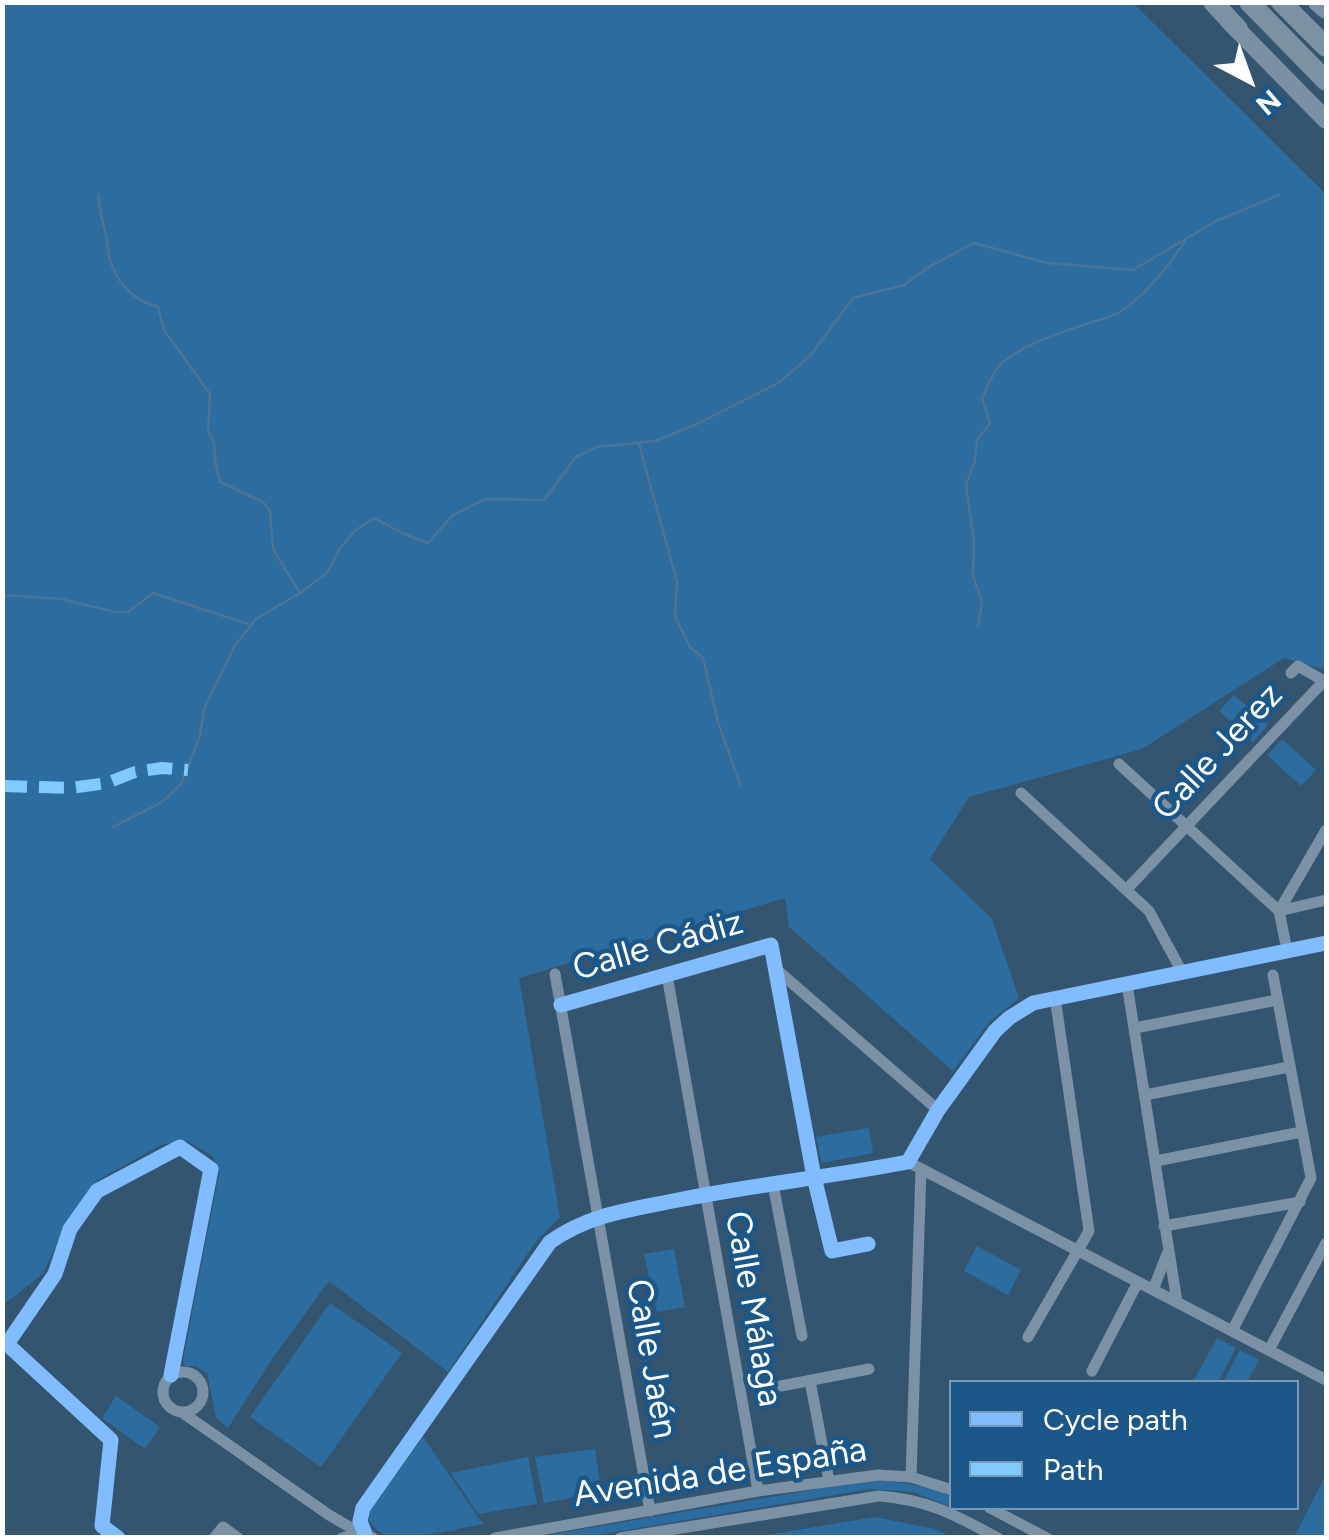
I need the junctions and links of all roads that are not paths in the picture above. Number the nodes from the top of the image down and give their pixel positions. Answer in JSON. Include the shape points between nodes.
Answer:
{"nodes":[{"id":1,"x":1211,"y":2,"type":"edge"},
{"id":2,"x":1249,"y":2,"type":"edge"},
{"id":3,"x":1281,"y":2,"type":"edge"},
{"id":4,"x":1238,"y":29,"type":"joint"},
{"id":5,"x":1326,"y":47,"type":"edge"},
{"id":6,"x":1326,"y":81,"type":"edge"},
{"id":7,"x":1326,"y":120,"type":"edge"},
{"id":8,"x":1291,"y":673,"type":"dead end"},
{"id":9,"x":1119,"y":764,"type":"dead end"},
{"id":10,"x":1021,"y":793,"type":"dead end"},
{"id":11,"x":1187,"y":825,"type":"junction"},
{"id":12,"x":1326,"y":830,"type":"edge"},
{"id":13,"x":1126,"y":890,"type":"junction"},
{"id":14,"x":1326,"y":900,"type":"edge"},
{"id":15,"x":1278,"y":911,"type":"junction"},
{"id":16,"x":1326,"y":943,"type":"edge"},
{"id":17,"x":1287,"y":950,"type":"junction"},
{"id":18,"x":777,"y":970,"type":"junction"},
{"id":19,"x":1182,"y":972,"type":"junction"},
{"id":20,"x":555,"y":974,"type":"dead end"},
{"id":21,"x":667,"y":975,"type":"junction"},
{"id":22,"x":1273,"y":975,"type":"dead end"},
{"id":23,"x":1127,"y":984,"type":"junction"},
{"id":24,"x":1056,"y":996,"type":"junction"},
{"id":25,"x":1278,"y":1000,"type":"junction"},
{"id":26,"x":562,"y":1005,"type":"junction"},
{"id":27,"x":1135,"y":1028,"type":"junction"},
{"id":28,"x":1289,"y":1067,"type":"junction"},
{"id":29,"x":1145,"y":1095,"type":"junction"},
{"id":30,"x":938,"y":1110,"type":"junction"},
{"id":31,"x":1301,"y":1132,"type":"junction"},
{"id":32,"x":1156,"y":1161,"type":"junction"},
{"id":33,"x":908,"y":1162,"type":"junction"},
{"id":34,"x":921,"y":1170,"type":"junction"},
{"id":35,"x":814,"y":1177,"type":"junction"},
{"id":36,"x":773,"y":1184,"type":"junction"},
{"id":37,"x":704,"y":1195,"type":"junction"},
{"id":38,"x":1300,"y":1202,"type":"junction"},
{"id":39,"x":598,"y":1216,"type":"junction"},
{"id":40,"x":1164,"y":1226,"type":"junction"},
{"id":41,"x":868,"y":1244,"type":"dead end"},
{"id":42,"x":1326,"y":1244,"type":"edge"},
{"id":43,"x":1078,"y":1250,"type":"junction"},
{"id":44,"x":1168,"y":1250,"type":"junction"},
{"id":45,"x":1138,"y":1282,"type":"junction"},
{"id":46,"x":1153,"y":1290,"type":"junction"},
{"id":47,"x":1176,"y":1302,"type":"junction"},
{"id":48,"x":1232,"y":1331,"type":"junction"},
{"id":49,"x":802,"y":1336,"type":"dead end"},
{"id":50,"x":1028,"y":1337,"type":"dead end"},
{"id":51,"x":1269,"y":1350,"type":"junction"},
{"id":52,"x":869,"y":1370,"type":"dead end"},
{"id":53,"x":1092,"y":1371,"type":"dead end"},
{"id":54,"x":171,"y":1375,"type":"junction"},
{"id":55,"x":1326,"y":1380,"type":"edge"},
{"id":56,"x":810,"y":1381,"type":"junction"},
{"id":57,"x":782,"y":1386,"type":"dead end"},
{"id":58,"x":204,"y":1393,"type":"junction"},
{"id":59,"x":183,"y":1412,"type":"junction"},
{"id":60,"x":208,"y":1430,"type":"junction"},
{"id":61,"x":912,"y":1477,"type":"junction"},
{"id":62,"x":828,"y":1482,"type":"junction"},
{"id":63,"x":949,"y":1489,"type":"edge"},
{"id":64,"x":758,"y":1492,"type":"junction"},
{"id":65,"x":363,"y":1508,"type":"junction"},
{"id":66,"x":650,"y":1510,"type":"junction"},
{"id":67,"x":994,"y":1510,"type":"edge"},
{"id":68,"x":329,"y":1514,"type":"junction"},
{"id":69,"x":366,"y":1535,"type":"edge"},
{"id":70,"x":118,"y":1538,"type":"edge"},
{"id":71,"x":214,"y":1538,"type":"edge"},
{"id":72,"x":238,"y":1538,"type":"edge"},
{"id":73,"x":338,"y":1538,"type":"edge"},
{"id":74,"x":495,"y":1538,"type":"edge"},
{"id":75,"x":620,"y":1538,"type":"edge"},
{"id":76,"x":998,"y":1538,"type":"edge"},
{"id":77,"x":1047,"y":1538,"type":"edge"}],
"edges":[{"from":1,"to":4,"type":"highway"},
{"from":2,"to":6,"type":"highway"},
{"from":3,"to":5,"type":"highway"},
{"from":4,"to":7,"type":"highway"},
{"from":8,"to":11,"type":"street","name":"Calle Jerez","via":[[1298,666],[1324,680]]},
{"from":9,"to":11,"type":"street"},
{"from":10,"to":13,"type":"street"},
{"from":11,"to":13,"type":"street","name":"Calle Jerez"},
{"from":11,"to":15,"type":"street"},
{"from":12,"to":15,"type":"street"},
{"from":13,"to":19,"type":"street","via":[[1149,912]]},
{"from":14,"to":15,"type":"street"},
{"from":15,"to":17,"type":"street"},
{"from":16,"to":17,"type":"street"},
{"from":17,"to":19,"type":"street"},
{"from":18,"to":21,"type":"street","name":"Calle Cádiz","via":[[771,945]]},
{"from":18,"to":30,"type":"street"},
{"from":18,"to":35,"type":"street"},
{"from":19,"to":23,"type":"street"},
{"from":20,"to":26,"type":"street","name":"Calle Jaén"},
{"from":21,"to":26,"type":"street","name":"Calle Cádiz"},
{"from":21,"to":37,"type":"street","name":"Calle Málaga"},
{"from":22,"to":25,"type":"street"},
{"from":23,"to":24,"type":"street"},
{"from":23,"to":27,"type":"street"},
{"from":24,"to":30,"type":"street","via":[[1009,1018]]},
{"from":24,"to":43,"type":"street","via":[[1089,1231]]},
{"from":25,"to":27,"type":"street"},
{"from":25,"to":28,"type":"street"},
{"from":26,"to":39,"type":"street","name":"Calle Jaén"},
{"from":27,"to":29,"type":"street"},
{"from":28,"to":29,"type":"street"},
{"from":28,"to":31,"type":"street"},
{"from":29,"to":32,"type":"street"},
{"from":30,"to":33,"type":"street"},
{"from":31,"to":32,"type":"street"},
{"from":31,"to":38,"type":"street","via":[[1311,1178]]},
{"from":32,"to":40,"type":"street"},
{"from":33,"to":34,"type":"street"},
{"from":33,"to":35,"type":"street"},
{"from":34,"to":43,"type":"street"},
{"from":34,"to":61,"type":"street"},
{"from":35,"to":36,"type":"street"},
{"from":35,"to":41,"type":"street","via":[[832,1251]]},
{"from":36,"to":37,"type":"street"},
{"from":36,"to":49,"type":"street"},
{"from":37,"to":39,"type":"street"},
{"from":37,"to":64,"type":"street","name":"Calle Málaga"},
{"from":38,"to":40,"type":"street"},
{"from":38,"to":48,"type":"street"},
{"from":39,"to":65,"type":"street","via":[[550,1242]]},
{"from":39,"to":66,"type":"street","name":"Calle Jaén"},
{"from":40,"to":44,"type":"street"},
{"from":42,"to":51,"type":"street"},
{"from":43,"to":45,"type":"street"},
{"from":43,"to":50,"type":"street"},
{"from":44,"to":46,"type":"street"},
{"from":44,"to":47,"type":"street"},
{"from":45,"to":46,"type":"street"},
{"from":45,"to":53,"type":"street"},
{"from":46,"to":47,"type":"street"},
{"from":47,"to":48,"type":"street"},
{"from":48,"to":51,"type":"street"},
{"from":51,"to":55,"type":"street"},
{"from":52,"to":56,"type":"street"},
{"from":54,"to":58,"type":"street","via":[[196,1375]]},
{"from":54,"to":59,"type":"street","via":[[162,1394],[167,1405]]},
{"from":54,"to":70,"type":"street","via":[[211,1169],[180,1147],[97,1191],[70,1229],[54,1274],[7,1344],[111,1440],[102,1526]]},
{"from":56,"to":57,"type":"street"},
{"from":56,"to":62,"type":"street"},
{"from":58,"to":59,"type":"street","via":[[199,1406]]},
{"from":58,"to":60,"type":"street"},
{"from":59,"to":60,"type":"street"},
{"from":60,"to":68,"type":"street"},
{"from":61,"to":62,"type":"street","name":"Avenida de España","via":[[878,1474]]},
{"from":61,"to":63,"type":"street","name":"Avenida de España"},
{"from":62,"to":64,"type":"street","name":"Avenida de España"},
{"from":64,"to":66,"type":"street","name":"Avenida de España"},
{"from":65,"to":68,"type":"street","via":[[348,1516]]},
{"from":65,"to":69,"type":"street"},
{"from":66,"to":74,"type":"street","name":"Avenida de España"},
{"from":67,"to":77,"type":"street"},
{"from":68,"to":69,"type":"street"},
{"from":68,"to":73,"type":"street"},
{"from":69,"to":73,"type":"street"},
{"from":71,"to":72,"type":"street","via":[[222,1527]]},
{"from":75,"to":76,"type":"street","name":"Avenida de España","via":[[879,1496],[939,1507]]}]}
